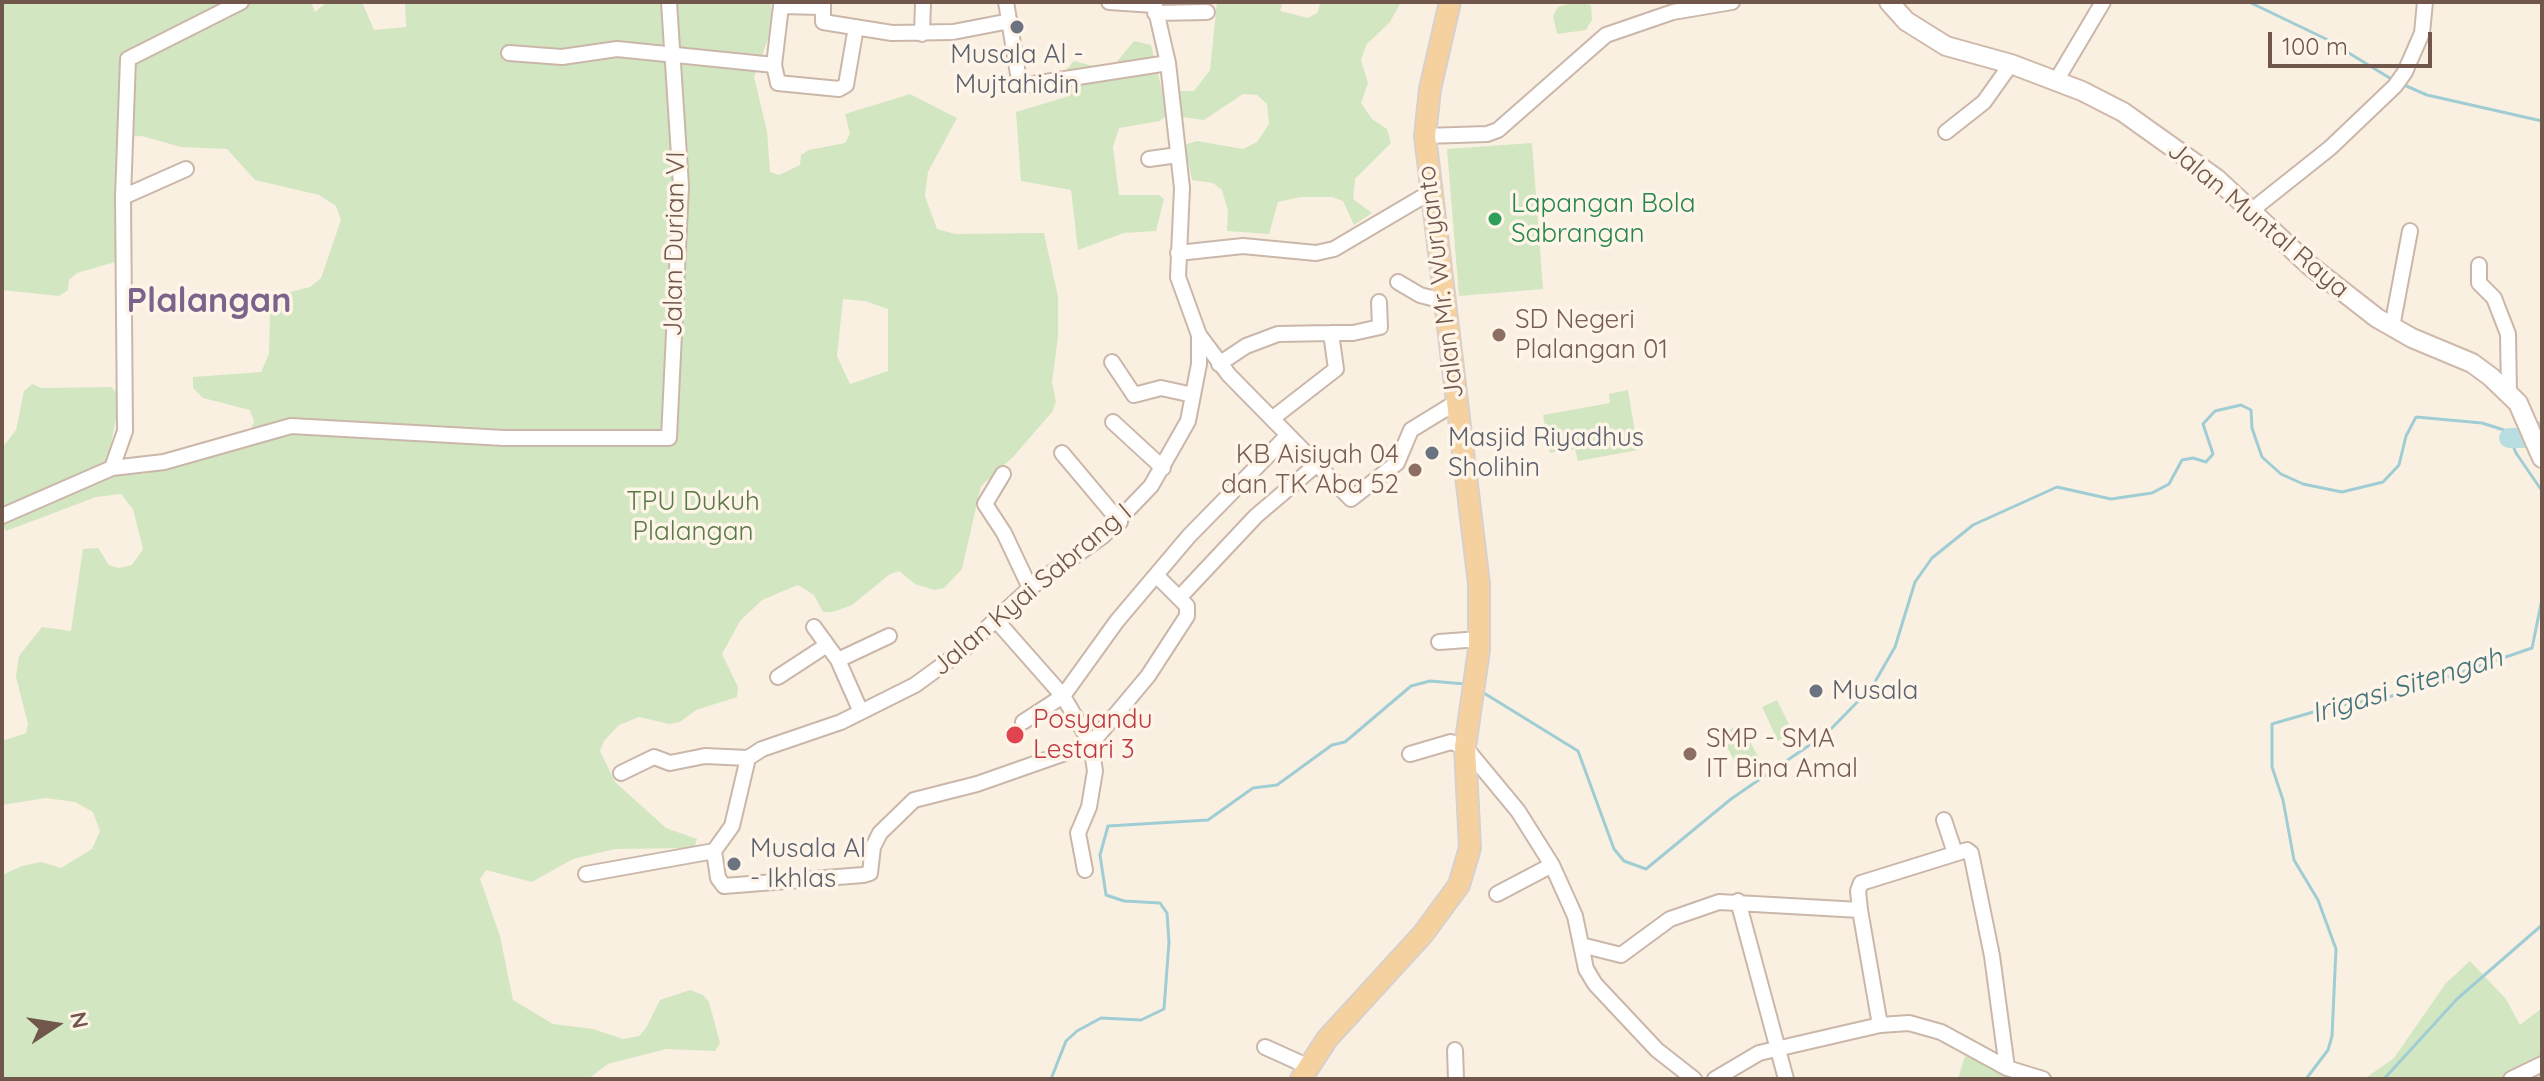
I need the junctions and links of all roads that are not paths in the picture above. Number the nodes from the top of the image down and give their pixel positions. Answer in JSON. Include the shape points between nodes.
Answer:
{"nodes":[{"id":1,"x":241,"y":2,"type":"edge"},
{"id":2,"x":669,"y":2,"type":"edge"},
{"id":3,"x":923,"y":2,"type":"edge"},
{"id":4,"x":1006,"y":2,"type":"edge"},
{"id":5,"x":1109,"y":2,"type":"edge"},
{"id":6,"x":1450,"y":2,"type":"edge"},
{"id":7,"x":1732,"y":2,"type":"edge"},
{"id":8,"x":1889,"y":2,"type":"edge"},
{"id":9,"x":2103,"y":2,"type":"edge"},
{"id":10,"x":2425,"y":2,"type":"edge"},
{"id":11,"x":822,"y":5,"type":"edge"},
{"id":12,"x":1154,"y":7,"type":"edge"},
{"id":13,"x":1670,"y":7,"type":"edge"},
{"id":14,"x":1207,"y":12,"type":"dead end"},
{"id":15,"x":1010,"y":21,"type":"junction"},
{"id":16,"x":856,"y":27,"type":"junction"},
{"id":17,"x":917,"y":34,"type":"junction"},
{"id":18,"x":509,"y":53,"type":"dead end"},
{"id":19,"x":671,"y":54,"type":"junction"},
{"id":20,"x":1168,"y":63,"type":"junction"},
{"id":21,"x":2011,"y":64,"type":"junction"},
{"id":22,"x":774,"y":65,"type":"junction"},
{"id":23,"x":2056,"y":81,"type":"junction"},
{"id":24,"x":1946,"y":132,"type":"dead end"},
{"id":25,"x":1425,"y":136,"type":"junction"},
{"id":26,"x":1178,"y":155,"type":"junction"},
{"id":27,"x":1149,"y":159,"type":"dead end"},
{"id":28,"x":186,"y":169,"type":"dead end"},
{"id":29,"x":1429,"y":193,"type":"junction"},
{"id":30,"x":123,"y":197,"type":"junction"},
{"id":31,"x":2252,"y":210,"type":"junction"},
{"id":32,"x":2410,"y":231,"type":"dead end"},
{"id":33,"x":1178,"y":253,"type":"junction"},
{"id":34,"x":2479,"y":265,"type":"dead end"},
{"id":35,"x":1398,"y":282,"type":"dead end"},
{"id":36,"x":1443,"y":301,"type":"junction"},
{"id":37,"x":1379,"y":302,"type":"dead end"},
{"id":38,"x":2392,"y":327,"type":"junction"},
{"id":39,"x":1331,"y":333,"type":"junction"},
{"id":40,"x":1199,"y":335,"type":"junction"},
{"id":41,"x":1112,"y":362,"type":"dead end"},
{"id":42,"x":1219,"y":364,"type":"junction"},
{"id":43,"x":2509,"y":392,"type":"junction"},
{"id":44,"x":1193,"y":395,"type":"junction"},
{"id":45,"x":1455,"y":403,"type":"junction"},
{"id":46,"x":1273,"y":418,"type":"junction"},
{"id":47,"x":1113,"y":422,"type":"dead end"},
{"id":48,"x":1288,"y":435,"type":"junction"},
{"id":49,"x":1062,"y":453,"type":"dead end"},
{"id":50,"x":2542,"y":458,"type":"edge"},
{"id":51,"x":1316,"y":465,"type":"junction"},
{"id":52,"x":112,"y":468,"type":"junction"},
{"id":53,"x":1163,"y":468,"type":"junction"},
{"id":54,"x":1003,"y":474,"type":"dead end"},
{"id":55,"x":2,"y":516,"type":"edge"},
{"id":56,"x":1120,"y":522,"type":"junction"},
{"id":57,"x":1157,"y":576,"type":"junction"},
{"id":58,"x":1030,"y":588,"type":"junction"},
{"id":59,"x":1179,"y":598,"type":"junction"},
{"id":60,"x":996,"y":620,"type":"junction"},
{"id":61,"x":814,"y":627,"type":"dead end"},
{"id":62,"x":889,"y":636,"type":"dead end"},
{"id":63,"x":1480,"y":639,"type":"junction"},
{"id":64,"x":1439,"y":642,"type":"dead end"},
{"id":65,"x":827,"y":645,"type":"junction"},
{"id":66,"x":838,"y":660,"type":"junction"},
{"id":67,"x":778,"y":677,"type":"dead end"},
{"id":68,"x":1063,"y":696,"type":"junction"},
{"id":69,"x":861,"y":712,"type":"junction"},
{"id":70,"x":1023,"y":722,"type":"dead end"},
{"id":71,"x":1091,"y":744,"type":"junction"},
{"id":72,"x":1465,"y":747,"type":"junction"},
{"id":73,"x":1410,"y":754,"type":"dead end"},
{"id":74,"x":748,"y":758,"type":"junction"},
{"id":75,"x":621,"y":773,"type":"dead end"},
{"id":76,"x":1944,"y":820,"type":"dead end"},
{"id":77,"x":714,"y":851,"type":"junction"},
{"id":78,"x":1955,"y":853,"type":"junction"},
{"id":79,"x":1552,"y":865,"type":"junction"},
{"id":80,"x":1085,"y":870,"type":"dead end"},
{"id":81,"x":586,"y":874,"type":"dead end"},
{"id":82,"x":1497,"y":894,"type":"dead end"},
{"id":83,"x":1738,"y":901,"type":"junction"},
{"id":84,"x":1860,"y":910,"type":"junction"},
{"id":85,"x":1581,"y":945,"type":"junction"},
{"id":86,"x":1880,"y":1025,"type":"junction"},
{"id":87,"x":1265,"y":1047,"type":"dead end"},
{"id":88,"x":1780,"y":1047,"type":"junction"},
{"id":89,"x":1455,"y":1050,"type":"dead end"},
{"id":90,"x":2542,"y":1064,"type":"edge"},
{"id":91,"x":2007,"y":1068,"type":"junction"},
{"id":92,"x":1304,"y":1072,"type":"edge"},
{"id":93,"x":1456,"y":1079,"type":"edge"},
{"id":94,"x":1694,"y":1079,"type":"edge"},
{"id":95,"x":1715,"y":1079,"type":"edge"},
{"id":96,"x":1786,"y":1079,"type":"edge"},
{"id":97,"x":2043,"y":1079,"type":"edge"},
{"id":98,"x":2511,"y":1079,"type":"edge"}],
"edges":[{"from":1,"to":30,"type":"street","via":[[128,59]]},
{"from":2,"to":19,"type":"street","name":"Jalan Durian VI"},
{"from":3,"to":17,"type":"street"},
{"from":4,"to":15,"type":"street"},
{"from":5,"to":12,"type":"street"},
{"from":6,"to":25,"type":"main road","name":"Jalan Mr. Wuryanto"},
{"from":7,"to":13,"type":"street"},
{"from":8,"to":21,"type":"main road","name":"Jalan Muntal Raya","via":[[1906,21],[1946,46]]},
{"from":9,"to":23,"type":"street"},
{"from":10,"to":31,"type":"street","via":[[2422,33],[2395,86],[2330,148]]},
{"from":11,"to":16,"type":"street","via":[[823,22]]},
{"from":11,"to":22,"type":"street","via":[[781,6]]},
{"from":12,"to":14,"type":"street"},
{"from":12,"to":20,"type":"street","name":"Jalan Kyai Sabrang I"},
{"from":13,"to":25,"type":"street","via":[[1606,35],[1498,130],[1479,136]]},
{"from":15,"to":17,"type":"street"},
{"from":15,"to":20,"type":"street","via":[[1020,86]]},
{"from":16,"to":17,"type":"street"},
{"from":16,"to":22,"type":"street","via":[[842,89],[778,83]]},
{"from":18,"to":19,"type":"street","via":[[562,57],[617,49]]},
{"from":19,"to":22,"type":"street"},
{"from":19,"to":52,"type":"street","name":"Jalan Durian VI","via":[[681,186],[669,438],[504,438],[300,425],[164,462]]},
{"from":20,"to":26,"type":"street","name":"Jalan Kyai Sabrang I"},
{"from":21,"to":23,"type":"main road","name":"Jalan Muntal Raya"},
{"from":21,"to":24,"type":"street","via":[[1984,102]]},
{"from":23,"to":31,"type":"main road","name":"Jalan Muntal Raya","via":[[2123,112]]},
{"from":25,"to":29,"type":"main road","name":"Jalan Mr. Wuryanto"},
{"from":26,"to":27,"type":"street"},
{"from":26,"to":33,"type":"street","name":"Jalan Kyai Sabrang I"},
{"from":28,"to":30,"type":"street"},
{"from":29,"to":33,"type":"street","via":[[1334,249],[1316,253],[1243,246]]},
{"from":29,"to":36,"type":"main road","name":"Jalan Mr. Wuryanto"},
{"from":30,"to":52,"type":"street","via":[[125,431]]},
{"from":31,"to":38,"type":"main road","name":"Jalan Muntal Raya","via":[[2309,265]]},
{"from":32,"to":38,"type":"street"},
{"from":33,"to":40,"type":"street","name":"Jalan Kyai Sabrang I","via":[[1178,277]]},
{"from":34,"to":43,"type":"street","via":[[2479,283],[2494,298],[2508,334]]},
{"from":35,"to":36,"type":"street"},
{"from":36,"to":45,"type":"main road","name":"Jalan Mr. Wuryanto"},
{"from":37,"to":39,"type":"street","via":[[1380,327]]},
{"from":38,"to":43,"type":"main road","name":"Jalan Muntal Raya","via":[[2472,363]]},
{"from":39,"to":42,"type":"street","via":[[1278,334]]},
{"from":39,"to":46,"type":"street","via":[[1336,369]]},
{"from":40,"to":42,"type":"street"},
{"from":40,"to":44,"type":"street","name":"Jalan Kyai Sabrang I"},
{"from":41,"to":44,"type":"street","via":[[1134,395],[1161,388]]},
{"from":42,"to":46,"type":"street"},
{"from":43,"to":50,"type":"main road","name":"Jalan Muntal Raya"},
{"from":44,"to":53,"type":"street","name":"Jalan Kyai Sabrang I","via":[[1188,421]]},
{"from":45,"to":51,"type":"street","via":[[1411,430],[1397,463],[1351,499]]},
{"from":45,"to":63,"type":"main road","name":"Jalan Mr. Wuryanto","via":[[1477,569]]},
{"from":46,"to":48,"type":"street"},
{"from":47,"to":53,"type":"street"},
{"from":48,"to":51,"type":"street"},
{"from":48,"to":57,"type":"street","via":[[1219,502]]},
{"from":49,"to":56,"type":"street"},
{"from":51,"to":59,"type":"street","via":[[1256,516]]},
{"from":52,"to":55,"type":"street"},
{"from":53,"to":56,"type":"street","name":"Jalan Kyai Sabrang I"},
{"from":54,"to":58,"type":"street","via":[[985,504]]},
{"from":56,"to":58,"type":"street","name":"Jalan Kyai Sabrang I"},
{"from":57,"to":59,"type":"street"},
{"from":57,"to":68,"type":"street"},
{"from":58,"to":60,"type":"street","name":"Jalan Kyai Sabrang I"},
{"from":59,"to":71,"type":"street","via":[[1187,606],[1187,616],[1148,676]]},
{"from":60,"to":68,"type":"street"},
{"from":60,"to":69,"type":"street","name":"Jalan Kyai Sabrang I","via":[[915,685]]},
{"from":61,"to":65,"type":"street"},
{"from":62,"to":66,"type":"street"},
{"from":63,"to":64,"type":"street"},
{"from":63,"to":72,"type":"main road","name":"Jalan Mr. Wuryanto"},
{"from":65,"to":66,"type":"street"},
{"from":65,"to":67,"type":"street"},
{"from":66,"to":69,"type":"street"},
{"from":68,"to":70,"type":"street"},
{"from":68,"to":71,"type":"street"},
{"from":69,"to":74,"type":"street","name":"Jalan Kyai Sabrang I"},
{"from":71,"to":77,"type":"street","via":[[914,800],[880,833],[870,873],[863,875],[724,886]]},
{"from":71,"to":80,"type":"street","via":[[1095,771],[1078,833]]},
{"from":72,"to":73,"type":"street","via":[[1451,742]]},
{"from":72,"to":79,"type":"street","via":[[1518,811]]},
{"from":72,"to":92,"type":"main road","name":"Jalan Mr. Wuryanto","via":[[1470,848],[1464,876],[1423,934],[1327,1039]]},
{"from":74,"to":75,"type":"street","name":"Jalan Kyai Sabrang I","via":[[705,756],[670,763],[654,757]]},
{"from":74,"to":77,"type":"street","via":[[732,826]]},
{"from":76,"to":78,"type":"street"},
{"from":77,"to":81,"type":"street"},
{"from":78,"to":84,"type":"street","via":[[1861,883]]},
{"from":78,"to":91,"type":"street","via":[[1971,853]]},
{"from":79,"to":82,"type":"street"},
{"from":79,"to":85,"type":"street","via":[[1575,916]]},
{"from":83,"to":84,"type":"street"},
{"from":83,"to":85,"type":"street","via":[[1689,910],[1621,955]]},
{"from":83,"to":88,"type":"street"},
{"from":84,"to":86,"type":"street"},
{"from":85,"to":94,"type":"street","via":[[1586,969],[1604,997]]},
{"from":86,"to":88,"type":"street"},
{"from":86,"to":91,"type":"street","via":[[1929,1027]]},
{"from":87,"to":92,"type":"street"},
{"from":88,"to":95,"type":"street","via":[[1748,1058]]},
{"from":88,"to":96,"type":"street"},
{"from":89,"to":93,"type":"street"},
{"from":90,"to":98,"type":"street"},
{"from":91,"to":97,"type":"street"}]}
